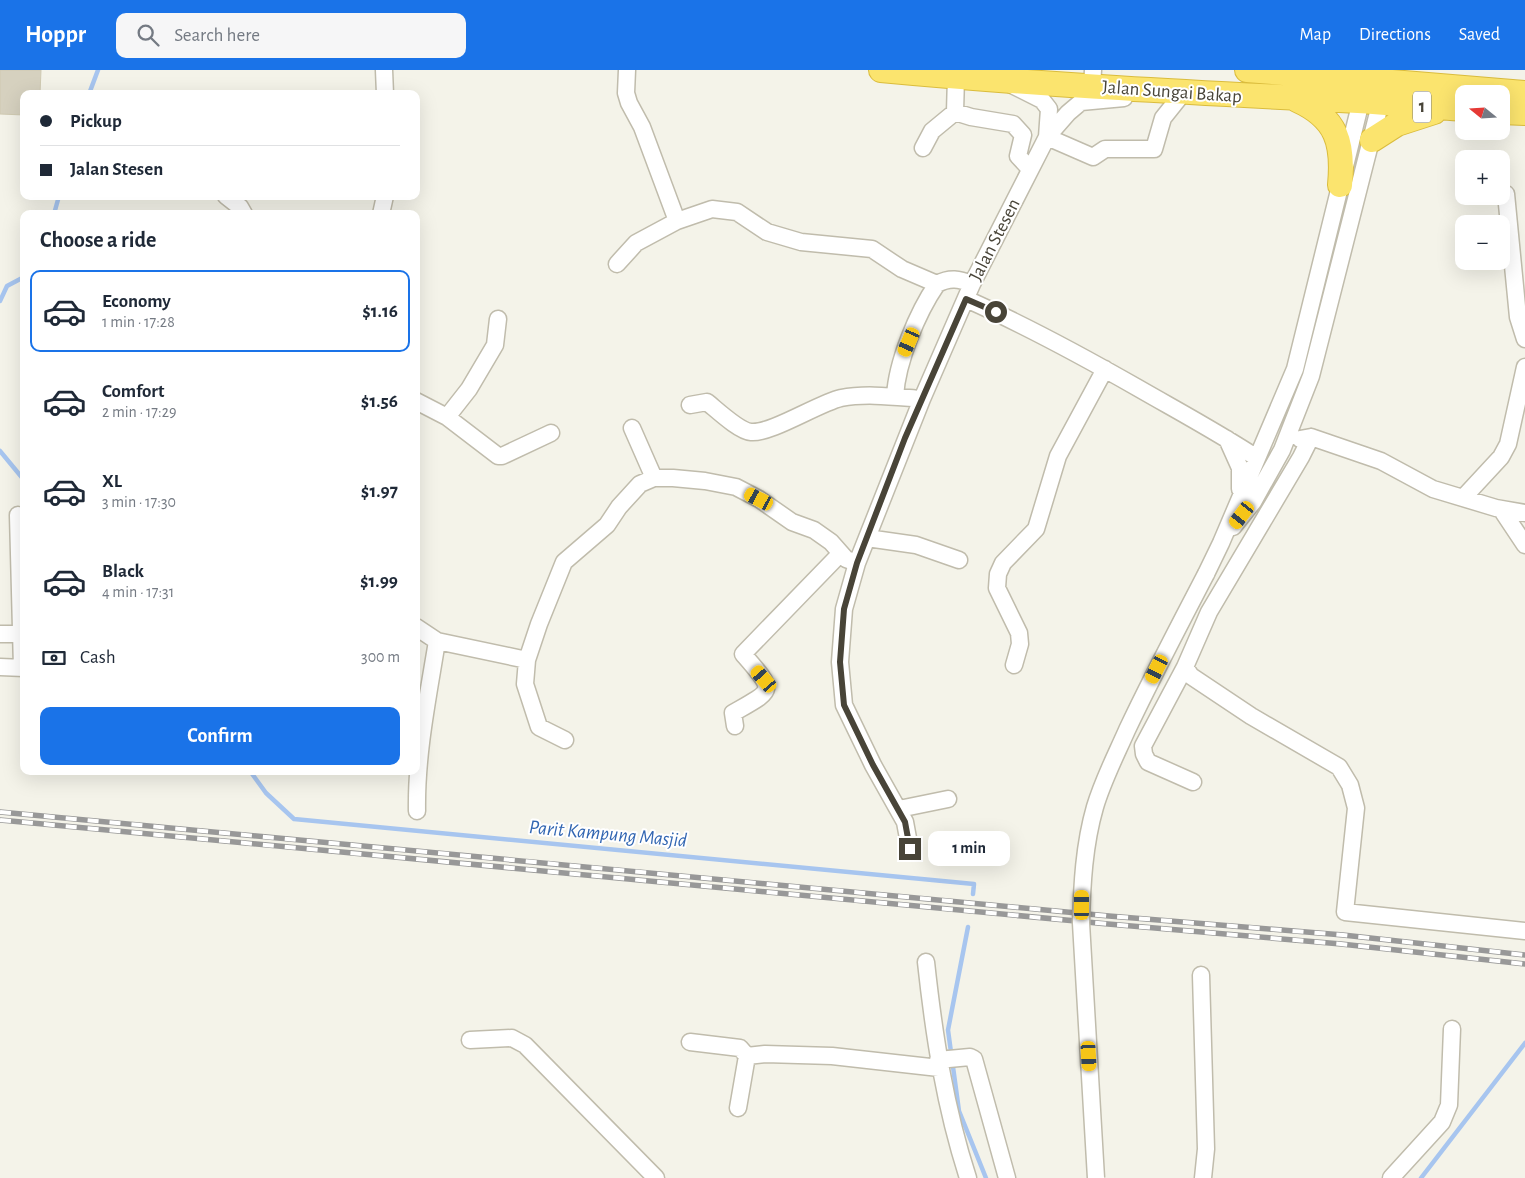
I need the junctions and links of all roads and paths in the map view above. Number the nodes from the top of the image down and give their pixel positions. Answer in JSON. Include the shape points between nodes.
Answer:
{"nodes":[{"id":1,"x":384,"y":70,"type":"edge"},
{"id":2,"x":627,"y":70,"type":"edge"},
{"id":3,"x":881,"y":70,"type":"edge"},
{"id":4,"x":1247,"y":70,"type":"edge"},
{"id":5,"x":956,"y":77,"type":"junction"},
{"id":6,"x":1092,"y":78,"type":"edge"},
{"id":7,"x":1004,"y":81,"type":"junction"},
{"id":8,"x":1367,"y":86,"type":"edge"},
{"id":9,"x":385,"y":90,"type":"edge"},
{"id":10,"x":1183,"y":93,"type":"junction"},
{"id":11,"x":1523,"y":96,"type":"edge"},
{"id":12,"x":1293,"y":98,"type":"junction"},
{"id":13,"x":1510,"y":105,"type":"edge"},
{"id":14,"x":1455,"y":108,"type":"edge"},
{"id":15,"x":1455,"y":110,"type":"edge"},
{"id":16,"x":956,"y":112,"type":"junction"},
{"id":17,"x":1047,"y":137,"type":"junction"},
{"id":18,"x":1372,"y":140,"type":"junction"},
{"id":19,"x":923,"y":148,"type":"dead end"},
{"id":20,"x":1030,"y":168,"type":"junction"},
{"id":21,"x":1340,"y":185,"type":"junction"},
{"id":22,"x":231,"y":200,"type":"edge"},
{"id":23,"x":1507,"y":205,"type":"edge"},
{"id":24,"x":242,"y":210,"type":"edge"},
{"id":25,"x":677,"y":221,"type":"junction"},
{"id":26,"x":617,"y":264,"type":"dead end"},
{"id":27,"x":937,"y":284,"type":"junction"},
{"id":28,"x":969,"y":292,"type":"junction"},
{"id":29,"x":498,"y":318,"type":"dead end"},
{"id":30,"x":1525,"y":339,"type":"edge"},
{"id":31,"x":1525,"y":367,"type":"edge"},
{"id":32,"x":1104,"y":369,"type":"junction"},
{"id":33,"x":895,"y":396,"type":"junction"},
{"id":34,"x":922,"y":399,"type":"junction"},
{"id":35,"x":420,"y":403,"type":"edge"},
{"id":36,"x":690,"y":405,"type":"dead end"},
{"id":37,"x":447,"y":417,"type":"junction"},
{"id":38,"x":1295,"y":417,"type":"junction"},
{"id":39,"x":632,"y":428,"type":"dead end"},
{"id":40,"x":1270,"y":430,"type":"junction"},
{"id":41,"x":551,"y":433,"type":"dead end"},
{"id":42,"x":1311,"y":437,"type":"junction"},
{"id":43,"x":1227,"y":439,"type":"junction"},
{"id":44,"x":1284,"y":446,"type":"junction"},
{"id":45,"x":1257,"y":458,"type":"junction"},
{"id":46,"x":654,"y":478,"type":"junction"},
{"id":47,"x":1240,"y":494,"type":"junction"},
{"id":48,"x":1463,"y":498,"type":"junction"},
{"id":49,"x":1501,"y":509,"type":"junction"},
{"id":50,"x":1525,"y":513,"type":"edge"},
{"id":51,"x":18,"y":515,"type":"dead end"},
{"id":52,"x":867,"y":538,"type":"junction"},
{"id":53,"x":1221,"y":543,"type":"junction"},
{"id":54,"x":1525,"y":545,"type":"edge"},
{"id":55,"x":840,"y":554,"type":"junction"},
{"id":56,"x":958,"y":560,"type":"dead end"},
{"id":57,"x":857,"y":563,"type":"junction"},
{"id":58,"x":20,"y":594,"type":"edge"},
{"id":59,"x":420,"y":630,"type":"edge"},
{"id":60,"x":0,"y":634,"type":"edge"},
{"id":61,"x":20,"y":634,"type":"edge"},
{"id":62,"x":437,"y":641,"type":"junction"},
{"id":63,"x":527,"y":660,"type":"junction"},
{"id":64,"x":1014,"y":665,"type":"dead end"},
{"id":65,"x":0,"y":667,"type":"edge"},
{"id":66,"x":1185,"y":667,"type":"junction"},
{"id":67,"x":20,"y":668,"type":"edge"},
{"id":68,"x":735,"y":726,"type":"dead end"},
{"id":69,"x":564,"y":740,"type":"dead end"},
{"id":70,"x":420,"y":753,"type":"edge"},
{"id":71,"x":418,"y":775,"type":"edge"},
{"id":72,"x":1192,"y":782,"type":"dead end"},
{"id":73,"x":948,"y":799,"type":"dead end"},
{"id":74,"x":899,"y":809,"type":"junction"},
{"id":75,"x":417,"y":811,"type":"dead end"},
{"id":76,"x":910,"y":849,"type":"dead end"},
{"id":77,"x":1525,"y":930,"type":"edge"},
{"id":78,"x":926,"y":962,"type":"dead end"},
{"id":79,"x":1201,"y":975,"type":"dead end"},
{"id":80,"x":1452,"y":1029,"type":"dead end"},
{"id":81,"x":470,"y":1040,"type":"dead end"},
{"id":82,"x":690,"y":1042,"type":"dead end"},
{"id":83,"x":747,"y":1056,"type":"junction"},
{"id":84,"x":947,"y":1061,"type":"junction"},
{"id":85,"x":738,"y":1108,"type":"dead end"},
{"id":86,"x":656,"y":1178,"type":"edge"},
{"id":87,"x":968,"y":1178,"type":"edge"},
{"id":88,"x":1007,"y":1178,"type":"edge"},
{"id":89,"x":1096,"y":1178,"type":"edge"},
{"id":90,"x":1203,"y":1178,"type":"edge"},
{"id":91,"x":1391,"y":1178,"type":"edge"}],
"edges":[{"from":1,"to":9,"type":"street"},
{"from":2,"to":25,"type":"street","via":[[629,103],[642,127]]},
{"from":3,"to":5,"type":"highway","name":"Jalan Sungai Bakap","number":"1"},
{"from":4,"to":8,"type":"highway","name":"Jalan Sungai Bakap","number":"1"},
{"from":5,"to":7,"type":"highway","name":"Jalan Sungai Bakap","number":"1"},
{"from":5,"to":16,"type":"street"},
{"from":6,"to":7,"type":"highway","name":"Jalan Sungai Bakap","number":"1"},
{"from":6,"to":10,"type":"highway","name":"Jalan Sungai Bakap","number":"1"},
{"from":7,"to":17,"type":"street","name":"Jalan Stesen","via":[[1042,100],[1049,109]]},
{"from":8,"to":11,"type":"highway","name":"Jalan Sungai Bakap","number":"1"},
{"from":8,"to":12,"type":"highway","name":"Jalan Sungai Bakap","number":"1"},
{"from":8,"to":14,"type":"highway","name":"Jalan Sungai Bakap","number":"1"},
{"from":8,"to":18,"type":"street"},
{"from":8,"to":21,"type":"street"},
{"from":10,"to":12,"type":"highway","name":"Jalan Sungai Bakap","number":"1"},
{"from":10,"to":17,"type":"street","name":"Jalan Stesen","via":[[1081,102]]},
{"from":10,"to":17,"type":"street","via":[[1163,118],[1154,149],[1105,149],[1093,157]]},
{"from":11,"to":13,"type":"highway","name":"Jalan Sungai Bakap","number":"1"},
{"from":12,"to":21,"type":"highway","via":[[1325,118],[1335,132],[1341,149]]},
{"from":15,"to":18,"type":"highway","via":[[1426,114],[1397,124]]},
{"from":16,"to":19,"type":"street","via":[[932,130]]},
{"from":16,"to":20,"type":"street","via":[[1013,124],[1023,135],[1018,156]]},
{"from":17,"to":20,"type":"street","name":"Jalan Stesen"},
{"from":18,"to":38,"type":"street","via":[[1311,376]]},
{"from":20,"to":28,"type":"street","name":"Jalan Stesen"},
{"from":21,"to":40,"type":"street","via":[[1295,369]]},
{"from":22,"to":24,"type":"street"},
{"from":23,"to":30,"type":"street","via":[[1518,316]]},
{"from":25,"to":26,"type":"street","via":[[636,243]]},
{"from":25,"to":27,"type":"street","via":[[712,210],[737,212],[767,232],[801,242],[872,249],[902,269]]},
{"from":27,"to":28,"type":"street","via":[[946,279],[957,279]]},
{"from":27,"to":33,"type":"street","via":[[903,355]]},
{"from":28,"to":32,"type":"street","via":[[996,312]]},
{"from":28,"to":34,"type":"street","name":"Jalan Stesen"},
{"from":29,"to":37,"type":"street","via":[[495,345],[469,389]]},
{"from":31,"to":48,"type":"street","via":[[1508,444],[1501,457]]},
{"from":32,"to":43,"type":"street"},
{"from":32,"to":64,"type":"street","via":[[1058,456],[1036,529],[1003,563],[998,574],[997,588],[1021,640]]},
{"from":33,"to":34,"type":"street"},
{"from":33,"to":36,"type":"street","via":[[841,398],[751,432],[707,402]]},
{"from":34,"to":52,"type":"street","name":"Jalan Stesen"},
{"from":35,"to":37,"type":"street"},
{"from":37,"to":41,"type":"street","via":[[498,456]]},
{"from":38,"to":42,"type":"street"},
{"from":38,"to":44,"type":"street"},
{"from":39,"to":46,"type":"street"},
{"from":40,"to":43,"type":"street","via":[[1252,440]]},
{"from":40,"to":45,"type":"street"},
{"from":42,"to":44,"type":"street"},
{"from":42,"to":48,"type":"street","via":[[1381,461],[1433,489]]},
{"from":42,"to":66,"type":"street","via":[[1209,612]]},
{"from":43,"to":45,"type":"street"},
{"from":43,"to":47,"type":"street","via":[[1240,468]]},
{"from":44,"to":45,"type":"street"},
{"from":44,"to":53,"type":"street","via":[[1253,502]]},
{"from":45,"to":47,"type":"street"},
{"from":46,"to":55,"type":"street","via":[[705,481],[736,487],[792,522],[814,530],[831,542]]},
{"from":46,"to":63,"type":"street","via":[[640,484],[619,506],[607,525],[564,562]]},
{"from":47,"to":53,"type":"street"},
{"from":48,"to":49,"type":"street"},
{"from":49,"to":50,"type":"street"},
{"from":49,"to":54,"type":"street"},
{"from":51,"to":58,"type":"street"},
{"from":52,"to":56,"type":"street","via":[[916,545]]},
{"from":52,"to":57,"type":"street","name":"Jalan Stesen"},
{"from":53,"to":89,"type":"street","bridge":true,"via":[[1106,776],[1087,842],[1082,924]]},
{"from":55,"to":57,"type":"street"},
{"from":55,"to":68,"type":"street","via":[[743,654],[764,679],[767,689],[764,695],[732,713]]},
{"from":57,"to":74,"type":"street","name":"Jalan Stesen","via":[[844,609],[840,662],[844,705]]},
{"from":59,"to":62,"type":"street"},
{"from":60,"to":61,"type":"street"},
{"from":62,"to":63,"type":"street"},
{"from":62,"to":70,"type":"street"},
{"from":63,"to":69,"type":"street","via":[[525,684],[539,727]]},
{"from":65,"to":67,"type":"street"},
{"from":66,"to":72,"type":"street","via":[[1143,746],[1148,762]]},
{"from":66,"to":77,"type":"street","via":[[1191,676],[1251,716],[1339,766],[1350,785],[1356,808],[1345,912]]},
{"from":71,"to":75,"type":"street"},
{"from":73,"to":74,"type":"street"},
{"from":74,"to":76,"type":"street","name":"Jalan Stesen"},
{"from":78,"to":84,"type":"street"},
{"from":79,"to":90,"type":"street","via":[[1206,1149]]},
{"from":80,"to":91,"type":"street","via":[[1448,1105],[1442,1122]]},
{"from":81,"to":86,"type":"street","via":[[512,1038],[525,1045]]},
{"from":82,"to":83,"type":"street","via":[[740,1048]]},
{"from":83,"to":84,"type":"street"},
{"from":83,"to":85,"type":"street"},
{"from":84,"to":87,"type":"street","via":[[950,1121]]},
{"from":84,"to":88,"type":"street","via":[[974,1059]]}]}
